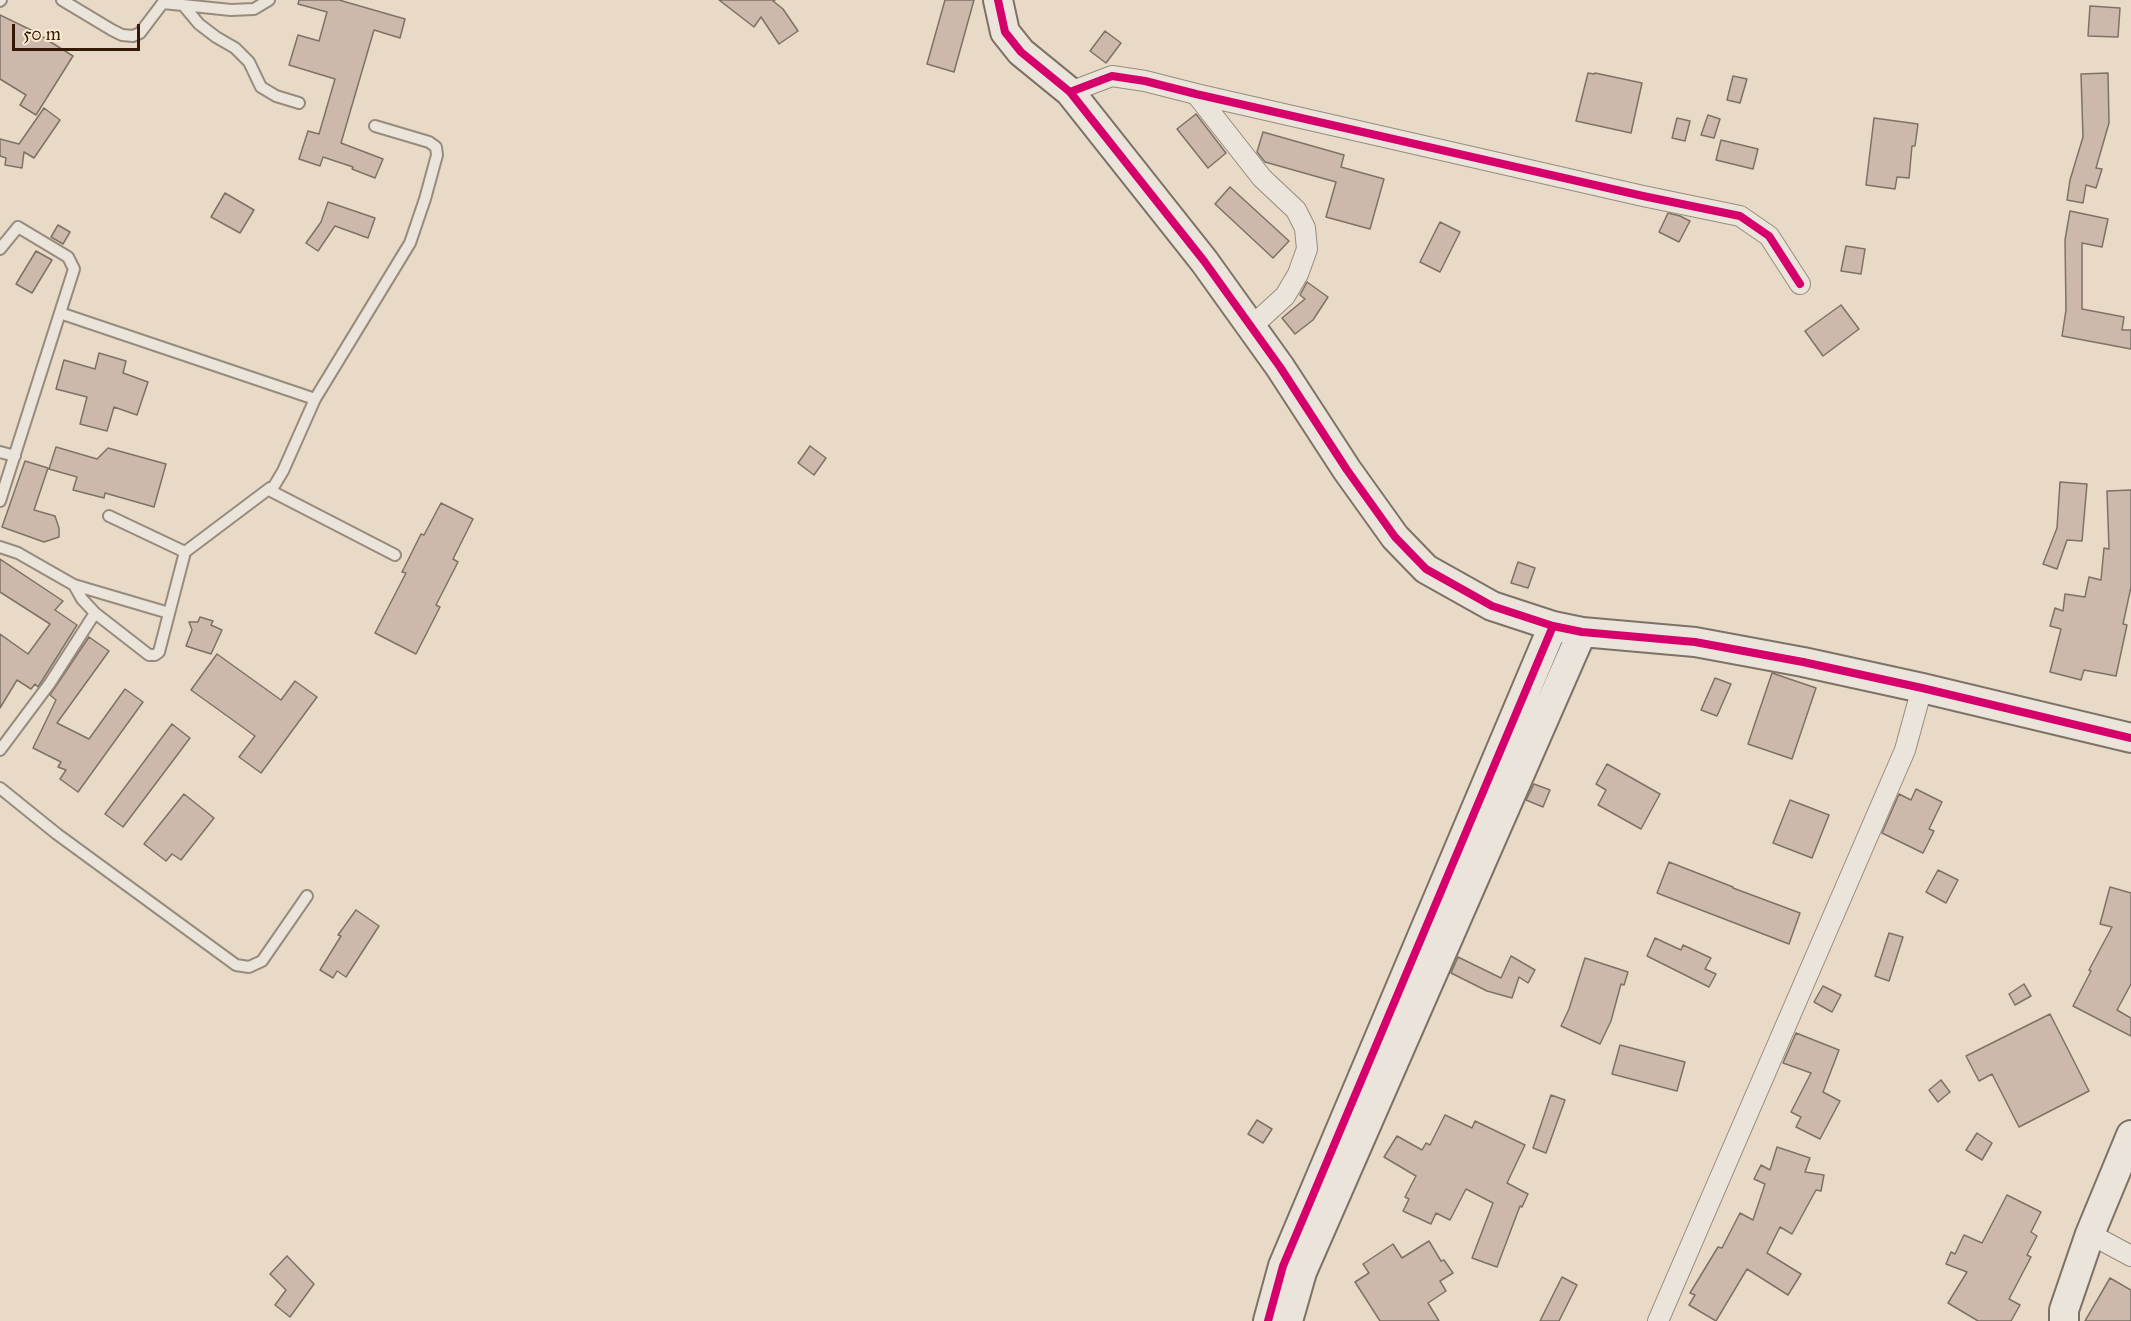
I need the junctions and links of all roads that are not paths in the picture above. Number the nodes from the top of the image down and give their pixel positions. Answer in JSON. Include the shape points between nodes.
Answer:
{"nodes":[{"id":1,"x":62,"y":0,"type":"edge"},
{"id":2,"x":269,"y":0,"type":"edge"},
{"id":3,"x":998,"y":0,"type":"edge"},
{"id":4,"x":164,"y":1,"type":"edge"},
{"id":5,"x":183,"y":5,"type":"junction"},
{"id":6,"x":1070,"y":92,"type":"junction"},
{"id":7,"x":1196,"y":94,"type":"junction"},
{"id":8,"x":299,"y":103,"type":"dead end"},
{"id":9,"x":375,"y":126,"type":"dead end"},
{"id":10,"x":0,"y":249,"type":"edge"},
{"id":11,"x":1800,"y":284,"type":"dead end"},
{"id":12,"x":60,"y":313,"type":"junction"},
{"id":13,"x":1251,"y":327,"type":"junction"},
{"id":14,"x":315,"y":399,"type":"junction"},
{"id":15,"x":0,"y":452,"type":"edge"},
{"id":16,"x":15,"y":456,"type":"junction"},
{"id":17,"x":271,"y":491,"type":"junction"},
{"id":18,"x":0,"y":501,"type":"edge"},
{"id":19,"x":109,"y":516,"type":"dead end"},
{"id":20,"x":0,"y":547,"type":"edge"},
{"id":21,"x":185,"y":552,"type":"junction"},
{"id":22,"x":395,"y":555,"type":"dead end"},
{"id":23,"x":74,"y":585,"type":"junction"},
{"id":24,"x":95,"y":613,"type":"junction"},
{"id":25,"x":169,"y":613,"type":"junction"},
{"id":26,"x":1553,"y":626,"type":"junction"},
{"id":27,"x":1581,"y":632,"type":"junction"},
{"id":28,"x":1922,"y":688,"type":"junction"},
{"id":29,"x":2131,"y":738,"type":"edge"},
{"id":30,"x":0,"y":750,"type":"edge"},
{"id":31,"x":0,"y":789,"type":"edge"},
{"id":32,"x":307,"y":896,"type":"dead end"},
{"id":33,"x":2131,"y":1135,"type":"edge"},
{"id":34,"x":2090,"y":1234,"type":"junction"},
{"id":35,"x":2131,"y":1256,"type":"edge"},
{"id":36,"x":1268,"y":1321,"type":"edge"},
{"id":37,"x":1288,"y":1321,"type":"edge"},
{"id":38,"x":1658,"y":1321,"type":"edge"},
{"id":39,"x":2064,"y":1321,"type":"edge"}],
"edges":[{"from":1,"to":4,"type":"lane","via":[[112,30],[133,36],[140,33]]},
{"from":2,"to":5,"type":"lane","via":[[254,9]]},
{"from":3,"to":6,"type":"street","via":[[1005,32],[1021,52]]},
{"from":4,"to":5,"type":"lane"},
{"from":5,"to":8,"type":"lane","via":[[199,24],[249,62],[261,87]]},
{"from":6,"to":7,"type":"street","via":[[1112,76]]},
{"from":6,"to":13,"type":"street","via":[[1204,261]]},
{"from":7,"to":11,"type":"street","via":[[1740,216],[1769,236]]},
{"from":7,"to":13,"type":"street","via":[[1256,170],[1296,210],[1305,228],[1307,249],[1298,274],[1285,296]]},
{"from":9,"to":14,"type":"lane","via":[[429,142],[436,147],[437,155],[410,243]]},
{"from":10,"to":12,"type":"lane","via":[[18,227],[68,257],[74,269]]},
{"from":12,"to":14,"type":"lane"},
{"from":12,"to":16,"type":"lane"},
{"from":13,"to":26,"type":"street","via":[[1395,537],[1426,569],[1492,606]]},
{"from":14,"to":17,"type":"lane"},
{"from":15,"to":16,"type":"lane"},
{"from":16,"to":18,"type":"lane"},
{"from":17,"to":21,"type":"lane","via":[[270,488]]},
{"from":17,"to":22,"type":"lane"},
{"from":19,"to":21,"type":"lane"},
{"from":20,"to":23,"type":"lane","via":[[18,552]]},
{"from":21,"to":25,"type":"lane"},
{"from":23,"to":24,"type":"lane"},
{"from":23,"to":25,"type":"lane"},
{"from":24,"to":25,"type":"lane","via":[[149,655],[159,652]]},
{"from":24,"to":30,"type":"lane"},
{"from":26,"to":27,"type":"street"},
{"from":26,"to":36,"type":"street","via":[[1283,1266]]},
{"from":27,"to":28,"type":"street","via":[[1695,642]]},
{"from":27,"to":37,"type":"street","via":[[1307,1261]]},
{"from":28,"to":29,"type":"street"},
{"from":28,"to":38,"type":"street","via":[[1905,750]]},
{"from":31,"to":32,"type":"lane","via":[[236,965],[249,967],[262,961]]},
{"from":33,"to":34,"type":"street"},
{"from":34,"to":35,"type":"street"},
{"from":34,"to":39,"type":"street","via":[[2064,1310]]}]}
